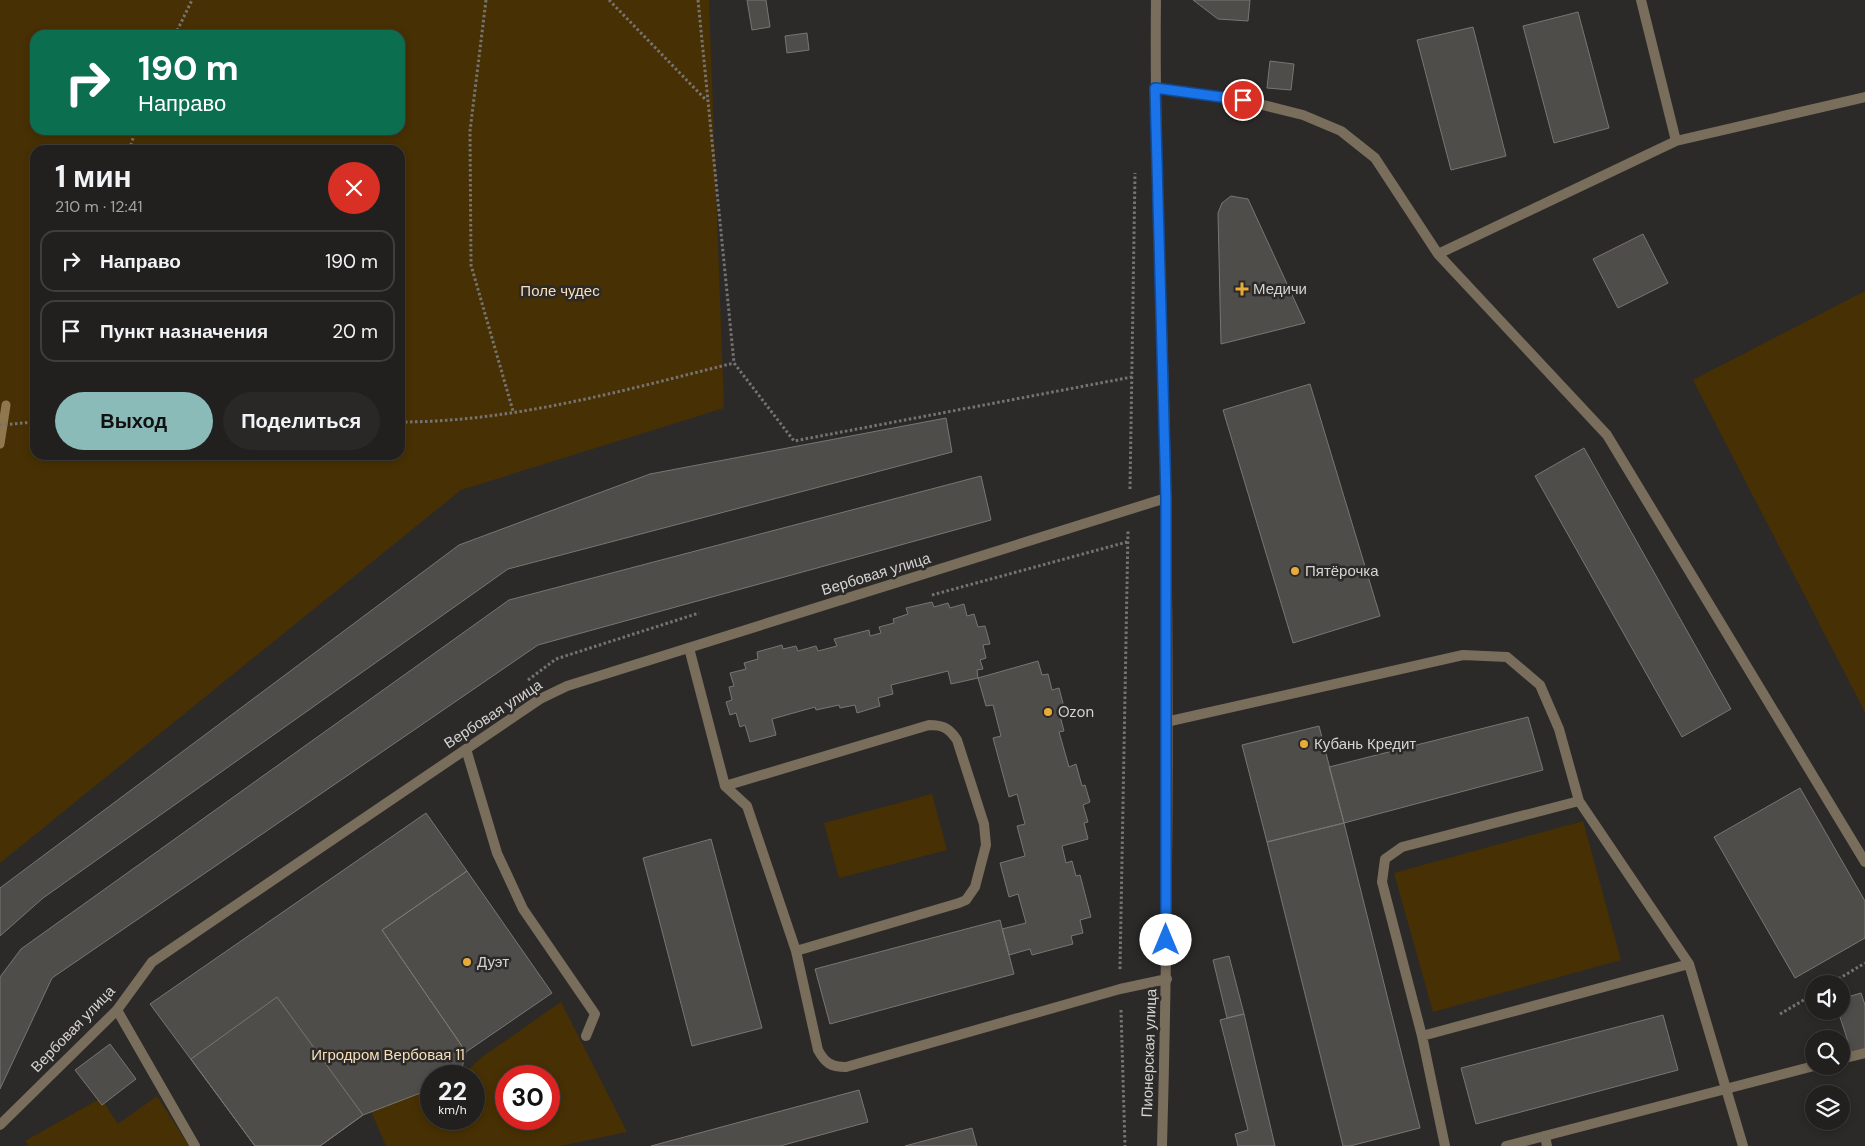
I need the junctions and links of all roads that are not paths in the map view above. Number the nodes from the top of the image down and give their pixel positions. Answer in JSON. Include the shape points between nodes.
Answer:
{"nodes":[{"id":1,"x":1156,"y":0,"type":"edge"},
{"id":2,"x":1641,"y":0,"type":"edge"},
{"id":3,"x":1155,"y":88,"type":"junction"},
{"id":4,"x":1865,"y":97,"type":"edge"},
{"id":5,"x":1676,"y":141,"type":"junction"},
{"id":6,"x":1438,"y":254,"type":"junction"},
{"id":7,"x":1166,"y":498,"type":"junction"},
{"id":8,"x":689,"y":648,"type":"junction"},
{"id":9,"x":1166,"y":722,"type":"junction"},
{"id":10,"x":466,"y":749,"type":"junction"},
{"id":11,"x":725,"y":786,"type":"junction"},
{"id":12,"x":1579,"y":801,"type":"junction"},
{"id":13,"x":1865,"y":862,"type":"edge"},
{"id":14,"x":796,"y":951,"type":"junction"},
{"id":15,"x":1690,"y":964,"type":"junction"},
{"id":16,"x":1166,"y":979,"type":"junction"},
{"id":17,"x":117,"y":1010,"type":"junction"},
{"id":18,"x":586,"y":1036,"type":"dead end"},
{"id":19,"x":1422,"y":1036,"type":"junction"},
{"id":20,"x":1865,"y":1052,"type":"edge"},
{"id":21,"x":1850,"y":1056,"type":"edge"},
{"id":22,"x":1805,"y":1068,"type":"edge"},
{"id":23,"x":1725,"y":1089,"type":"junction"},
{"id":24,"x":0,"y":1125,"type":"edge"},
{"id":25,"x":1546,"y":1141,"type":"edge"},
{"id":26,"x":195,"y":1146,"type":"edge"},
{"id":27,"x":1162,"y":1146,"type":"edge"},
{"id":28,"x":1444,"y":1146,"type":"edge"},
{"id":29,"x":1506,"y":1146,"type":"edge"},
{"id":30,"x":1743,"y":1146,"type":"edge"}],
"edges":[{"from":1,"to":3,"type":"street","name":"Пионерская улица"},
{"from":2,"to":5,"type":"street"},
{"from":3,"to":6,"type":"street","via":[[1243,100],[1303,115],[1341,131],[1375,158]]},
{"from":3,"to":7,"type":"street","name":"Пионерская улица"},
{"from":4,"to":5,"type":"street"},
{"from":5,"to":6,"type":"street"},
{"from":6,"to":13,"type":"street","via":[[1607,435]]},
{"from":7,"to":8,"type":"street","name":"Вербовая улица"},
{"from":7,"to":9,"type":"street","name":"Пионерская улица"},
{"from":8,"to":10,"type":"street","name":"Вербовая улица","via":[[567,686],[540,698]]},
{"from":8,"to":11,"type":"street"},
{"from":9,"to":12,"type":"street","via":[[1463,655],[1507,657],[1540,685],[1560,729]]},
{"from":9,"to":16,"type":"street","name":"Пионерская улица"},
{"from":10,"to":17,"type":"street","name":"Вербовая улица","via":[[152,962]]},
{"from":10,"to":18,"type":"street","via":[[498,854],[523,909],[595,1014]]},
{"from":11,"to":14,"type":"street","via":[[747,806]]},
{"from":11,"to":14,"type":"street","via":[[929,725],[940,725],[951,731],[957,740],[986,834],[985,855],[972,894],[959,903]]},
{"from":12,"to":15,"type":"street"},
{"from":12,"to":19,"type":"street","via":[[1402,847],[1385,859],[1382,882]]},
{"from":14,"to":16,"type":"street","via":[[818,1050],[824,1060],[834,1066],[846,1067],[1120,989]]},
{"from":15,"to":19,"type":"street"},
{"from":15,"to":23,"type":"street"},
{"from":16,"to":27,"type":"street","name":"Пионерская улица"},
{"from":17,"to":24,"type":"street","name":"Вербовая улица"},
{"from":17,"to":26,"type":"street"},
{"from":19,"to":28,"type":"street"},
{"from":20,"to":21,"type":"street"},
{"from":22,"to":23,"type":"street"},
{"from":23,"to":25,"type":"street"},
{"from":23,"to":30,"type":"street"},
{"from":25,"to":29,"type":"street"}]}
